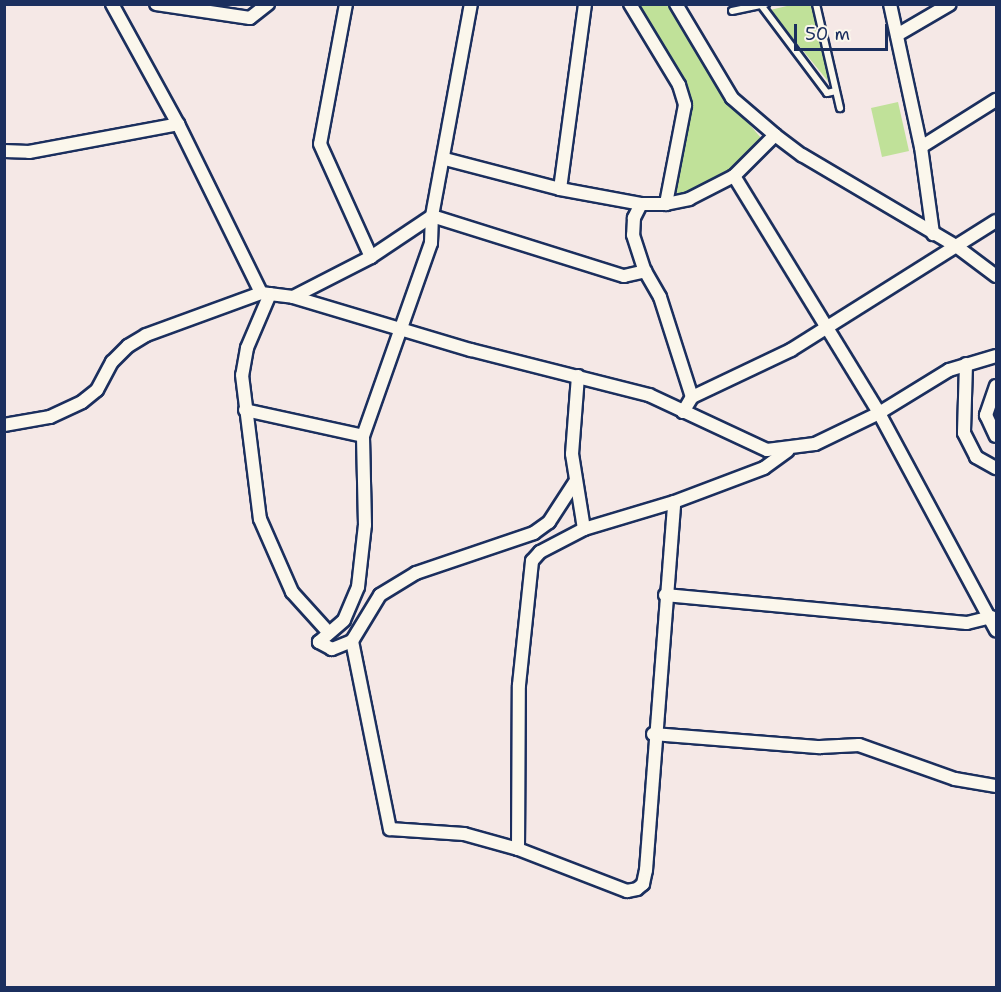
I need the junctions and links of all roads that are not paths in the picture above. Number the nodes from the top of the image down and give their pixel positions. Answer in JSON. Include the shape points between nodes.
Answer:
{"nodes":[{"id":1,"x":112,"y":4,"type":"edge"},
{"id":2,"x":156,"y":4,"type":"edge"},
{"id":3,"x":268,"y":4,"type":"edge"},
{"id":4,"x":346,"y":4,"type":"edge"},
{"id":5,"x":471,"y":4,"type":"edge"},
{"id":6,"x":585,"y":4,"type":"edge"},
{"id":7,"x":630,"y":4,"type":"edge"},
{"id":8,"x":676,"y":4,"type":"edge"},
{"id":9,"x":816,"y":4,"type":"edge"},
{"id":10,"x":890,"y":4,"type":"edge"},
{"id":11,"x":950,"y":4,"type":"edge"},
{"id":12,"x":764,"y":5,"type":"edge"},
{"id":13,"x":732,"y":11,"type":"dead end"},
{"id":14,"x":897,"y":35,"type":"junction"},
{"id":15,"x":836,"y":91,"type":"junction"},
{"id":16,"x":996,"y":100,"type":"edge"},
{"id":17,"x":840,"y":108,"type":"dead end"},
{"id":18,"x":177,"y":124,"type":"junction"},
{"id":19,"x":775,"y":135,"type":"junction"},
{"id":20,"x":921,"y":147,"type":"junction"},
{"id":21,"x":4,"y":151,"type":"edge"},
{"id":22,"x":445,"y":159,"type":"junction"},
{"id":23,"x":734,"y":176,"type":"junction"},
{"id":24,"x":560,"y":189,"type":"junction"},
{"id":25,"x":641,"y":204,"type":"junction"},
{"id":26,"x":666,"y":204,"type":"junction"},
{"id":27,"x":432,"y":216,"type":"junction"},
{"id":28,"x":996,"y":221,"type":"edge"},
{"id":29,"x":933,"y":234,"type":"junction"},
{"id":30,"x":956,"y":246,"type":"junction"},
{"id":31,"x":371,"y":257,"type":"junction"},
{"id":32,"x":645,"y":271,"type":"junction"},
{"id":33,"x":996,"y":276,"type":"edge"},
{"id":34,"x":265,"y":294,"type":"junction"},
{"id":35,"x":293,"y":297,"type":"junction"},
{"id":36,"x":829,"y":327,"type":"junction"},
{"id":37,"x":401,"y":330,"type":"junction"},
{"id":38,"x":996,"y":356,"type":"edge"},
{"id":39,"x":966,"y":364,"type":"junction"},
{"id":40,"x":578,"y":376,"type":"junction"},
{"id":41,"x":996,"y":386,"type":"edge"},
{"id":42,"x":692,"y":397,"type":"junction"},
{"id":43,"x":245,"y":410,"type":"junction"},
{"id":44,"x":682,"y":412,"type":"junction"},
{"id":45,"x":879,"y":413,"type":"junction"},
{"id":46,"x":4,"y":425,"type":"edge"},
{"id":47,"x":363,"y":436,"type":"junction"},
{"id":48,"x":996,"y":436,"type":"edge"},
{"id":49,"x":787,"y":451,"type":"junction"},
{"id":50,"x":996,"y":468,"type":"edge"},
{"id":51,"x":575,"y":482,"type":"junction"},
{"id":52,"x":674,"y":502,"type":"junction"},
{"id":53,"x":584,"y":529,"type":"junction"},
{"id":54,"x":665,"y":595,"type":"junction"},
{"id":55,"x":991,"y":617,"type":"junction"},
{"id":56,"x":996,"y":630,"type":"edge"},
{"id":57,"x":329,"y":633,"type":"junction"},
{"id":58,"x":352,"y":641,"type":"junction"},
{"id":59,"x":654,"y":734,"type":"junction"},
{"id":60,"x":996,"y":786,"type":"edge"},
{"id":61,"x":518,"y":849,"type":"junction"}],
"edges":[{"from":1,"to":18,"type":"street"},
{"from":2,"to":3,"type":"street","via":[[250,18]]},
{"from":4,"to":31,"type":"street","via":[[320,144]]},
{"from":5,"to":22,"type":"street","via":[[454,84]]},
{"from":6,"to":24,"type":"street"},
{"from":7,"to":26,"type":"street","via":[[679,85],[685,105]]},
{"from":8,"to":19,"type":"street","via":[[732,98]]},
{"from":9,"to":15,"type":"lane"},
{"from":10,"to":14,"type":"street"},
{"from":11,"to":14,"type":"street"},
{"from":12,"to":13,"type":"lane"},
{"from":12,"to":15,"type":"lane","via":[[827,93]]},
{"from":14,"to":20,"type":"street"},
{"from":15,"to":17,"type":"lane"},
{"from":16,"to":20,"type":"street"},
{"from":18,"to":21,"type":"street","via":[[29,152]]},
{"from":18,"to":34,"type":"street"},
{"from":19,"to":23,"type":"street"},
{"from":19,"to":29,"type":"street"},
{"from":20,"to":29,"type":"street"},
{"from":22,"to":24,"type":"street"},
{"from":22,"to":27,"type":"street"},
{"from":23,"to":26,"type":"street","via":[[689,199]]},
{"from":23,"to":36,"type":"street"},
{"from":24,"to":25,"type":"street"},
{"from":25,"to":26,"type":"street"},
{"from":25,"to":32,"type":"street","via":[[634,218],[633,235]]},
{"from":27,"to":31,"type":"street"},
{"from":27,"to":32,"type":"street","via":[[624,276]]},
{"from":27,"to":37,"type":"street","via":[[431,243]]},
{"from":28,"to":30,"type":"street"},
{"from":29,"to":30,"type":"street"},
{"from":30,"to":33,"type":"street"},
{"from":30,"to":36,"type":"street"},
{"from":31,"to":35,"type":"street"},
{"from":32,"to":42,"type":"street","via":[[660,297]]},
{"from":34,"to":35,"type":"street"},
{"from":34,"to":43,"type":"street","via":[[242,375]]},
{"from":34,"to":46,"type":"street","via":[[146,335],[112,362],[98,390],[82,402],[50,417]]},
{"from":35,"to":37,"type":"street"},
{"from":36,"to":42,"type":"street"},
{"from":36,"to":45,"type":"street"},
{"from":37,"to":40,"type":"street"},
{"from":37,"to":47,"type":"street"},
{"from":38,"to":39,"type":"street"},
{"from":39,"to":45,"type":"street","via":[[949,370]]},
{"from":39,"to":50,"type":"street","via":[[964,434],[976,456]]},
{"from":40,"to":44,"type":"street","via":[[649,395]]},
{"from":40,"to":51,"type":"street","via":[[572,454]]},
{"from":41,"to":48,"type":"street","via":[[986,415]]},
{"from":42,"to":44,"type":"street"},
{"from":43,"to":47,"type":"street"},
{"from":43,"to":57,"type":"street","via":[[263,532],[292,592]]},
{"from":44,"to":49,"type":"street","via":[[752,446]]},
{"from":45,"to":49,"type":"street","via":[[815,444]]},
{"from":45,"to":55,"type":"street"},
{"from":47,"to":57,"type":"street","via":[[362,566],[344,620]]},
{"from":49,"to":52,"type":"street","via":[[764,468]]},
{"from":51,"to":53,"type":"street"},
{"from":51,"to":58,"type":"street","via":[[549,522],[534,533],[416,573],[380,596]]},
{"from":52,"to":53,"type":"street"},
{"from":52,"to":54,"type":"street"},
{"from":53,"to":61,"type":"street","via":[[540,552],[532,561],[519,685]]},
{"from":54,"to":55,"type":"street","via":[[968,623]]},
{"from":54,"to":59,"type":"street"},
{"from":55,"to":56,"type":"street"},
{"from":57,"to":58,"type":"street","via":[[319,642],[324,648]]},
{"from":58,"to":61,"type":"street","via":[[390,829],[464,834]]},
{"from":59,"to":60,"type":"street","via":[[820,747],[859,745],[955,779]]},
{"from":59,"to":61,"type":"street","via":[[643,884],[627,891]]}]}
